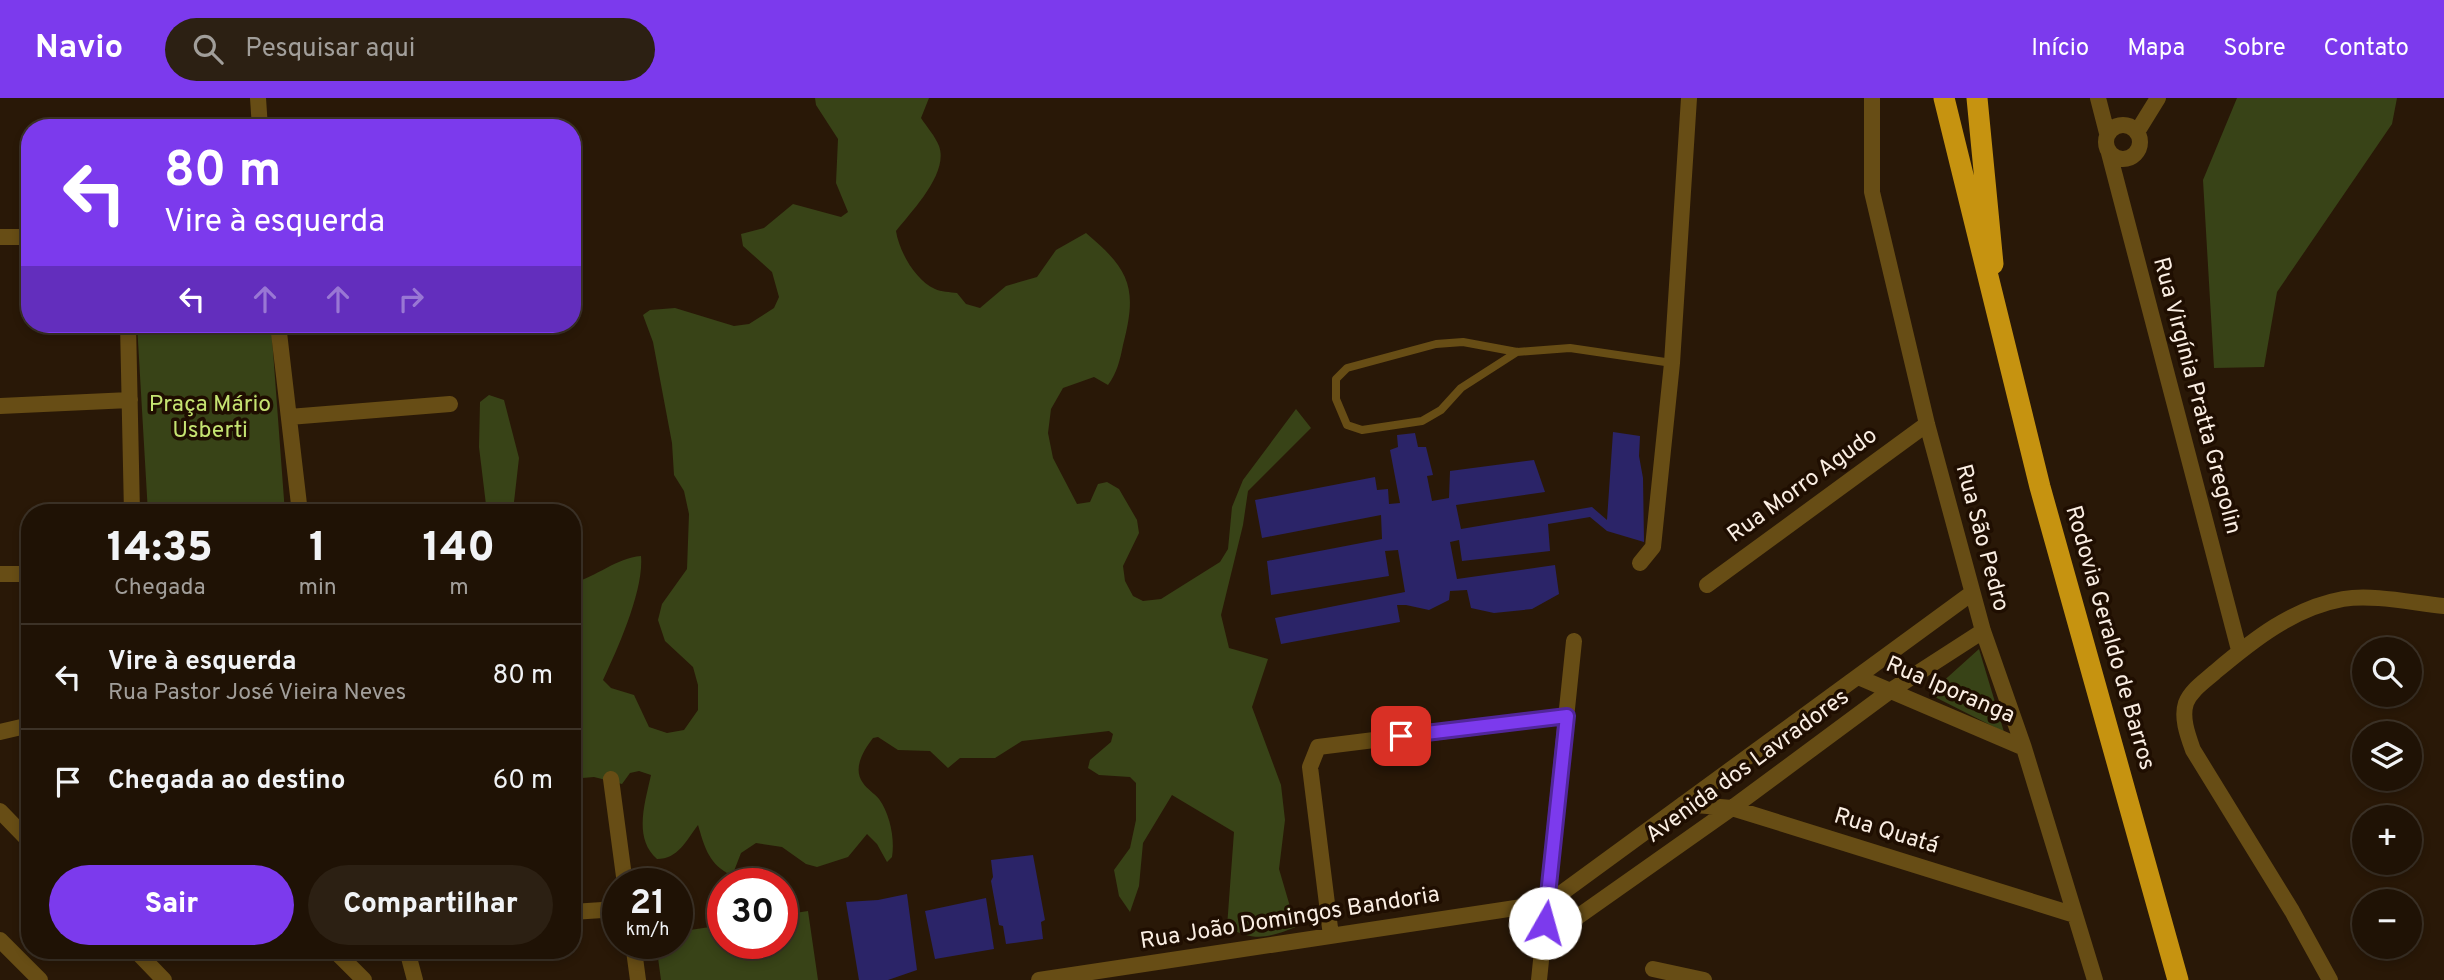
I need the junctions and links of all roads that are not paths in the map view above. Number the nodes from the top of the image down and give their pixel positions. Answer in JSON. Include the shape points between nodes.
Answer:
{"nodes":[{"id":1,"x":258,"y":98,"type":"edge"},
{"id":2,"x":1689,"y":98,"type":"edge"},
{"id":3,"x":1872,"y":98,"type":"edge"},
{"id":4,"x":1944,"y":98,"type":"edge"},
{"id":5,"x":1977,"y":98,"type":"edge"},
{"id":6,"x":2098,"y":98,"type":"edge"},
{"id":7,"x":2158,"y":98,"type":"edge"},
{"id":8,"x":259,"y":119,"type":"edge"},
{"id":9,"x":2137,"y":132,"type":"junction"},
{"id":10,"x":2107,"y":133,"type":"junction"},
{"id":11,"x":2109,"y":153,"type":"junction"},
{"id":12,"x":0,"y":237,"type":"edge"},
{"id":13,"x":21,"y":237,"type":"edge"},
{"id":14,"x":1994,"y":308,"type":"junction"},
{"id":15,"x":128,"y":333,"type":"edge"},
{"id":16,"x":279,"y":333,"type":"edge"},
{"id":17,"x":1517,"y":352,"type":"junction"},
{"id":18,"x":1672,"y":363,"type":"junction"},
{"id":19,"x":130,"y":400,"type":"junction"},
{"id":20,"x":450,"y":404,"type":"dead end"},
{"id":21,"x":0,"y":406,"type":"edge"},
{"id":22,"x":289,"y":417,"type":"junction"},
{"id":23,"x":1927,"y":424,"type":"junction"},
{"id":24,"x":132,"y":504,"type":"edge"},
{"id":25,"x":299,"y":504,"type":"edge"},
{"id":26,"x":1640,"y":563,"type":"dead end"},
{"id":27,"x":0,"y":574,"type":"edge"},
{"id":28,"x":21,"y":574,"type":"edge"},
{"id":29,"x":1707,"y":584,"type":"dead end"},
{"id":30,"x":1972,"y":593,"type":"junction"},
{"id":31,"x":2444,"y":606,"type":"edge"},
{"id":32,"x":1983,"y":631,"type":"junction"},
{"id":33,"x":1574,"y":641,"type":"dead end"},
{"id":34,"x":2239,"y":650,"type":"junction"},
{"id":35,"x":1858,"y":677,"type":"junction"},
{"id":36,"x":1890,"y":691,"type":"junction"},
{"id":37,"x":1567,"y":716,"type":"junction"},
{"id":38,"x":21,"y":727,"type":"edge"},
{"id":39,"x":0,"y":732,"type":"edge"},
{"id":40,"x":2024,"y":748,"type":"junction"},
{"id":41,"x":611,"y":779,"type":"dead end"},
{"id":42,"x":1683,"y":804,"type":"junction"},
{"id":43,"x":1732,"y":808,"type":"junction"},
{"id":44,"x":0,"y":811,"type":"edge"},
{"id":45,"x":21,"y":833,"type":"edge"},
{"id":46,"x":623,"y":868,"type":"edge"},
{"id":47,"x":1548,"y":903,"type":"junction"},
{"id":48,"x":602,"y":910,"type":"edge"},
{"id":49,"x":581,"y":911,"type":"edge"},
{"id":50,"x":2075,"y":915,"type":"junction"},
{"id":51,"x":1331,"y":936,"type":"junction"},
{"id":52,"x":0,"y":940,"type":"edge"},
{"id":53,"x":1542,"y":942,"type":"junction"},
{"id":54,"x":144,"y":959,"type":"edge"},
{"id":55,"x":343,"y":959,"type":"edge"},
{"id":56,"x":409,"y":959,"type":"edge"},
{"id":57,"x":635,"y":959,"type":"edge"},
{"id":58,"x":1653,"y":969,"type":"dead end"},
{"id":59,"x":1094,"y":976,"type":"edge"},
{"id":60,"x":40,"y":980,"type":"edge"},
{"id":61,"x":164,"y":980,"type":"edge"},
{"id":62,"x":364,"y":980,"type":"edge"},
{"id":63,"x":415,"y":980,"type":"edge"},
{"id":64,"x":638,"y":980,"type":"edge"},
{"id":65,"x":1039,"y":980,"type":"edge"},
{"id":66,"x":1539,"y":980,"type":"edge"},
{"id":67,"x":1704,"y":980,"type":"edge"},
{"id":68,"x":2095,"y":980,"type":"edge"},
{"id":69,"x":2178,"y":980,"type":"edge"},
{"id":70,"x":2330,"y":980,"type":"edge"}],
"edges":[{"from":1,"to":8,"type":"street"},
{"from":2,"to":18,"type":"street"},
{"from":3,"to":23,"type":"street","name":"Rua São Pedro","via":[[1872,192]]},
{"from":4,"to":14,"type":"highway","name":"Rodovia Geraldo de Barros"},
{"from":5,"to":14,"type":"highway","name":"Rodovia Geraldo de Barros","via":[[1992,239]]},
{"from":6,"to":10,"type":"street"},
{"from":7,"to":9,"type":"street"},
{"from":9,"to":10,"type":"street","via":[[2124,124]]},
{"from":9,"to":11,"type":"street","via":[[2140,142],[2133,156],[2118,159]]},
{"from":10,"to":11,"type":"street"},
{"from":11,"to":34,"type":"street","name":"Rua Virgínia Pratta Gregolin"},
{"from":12,"to":13,"type":"street"},
{"from":14,"to":69,"type":"highway","name":"Rodovia Geraldo de Barros"},
{"from":15,"to":19,"type":"street"},
{"from":16,"to":22,"type":"street"},
{"from":17,"to":17,"type":"lane","via":[[1463,342],[1436,344],[1347,368],[1336,379],[1336,399],[1347,425],[1362,430],[1422,421],[1441,410],[1461,388]]},
{"from":17,"to":18,"type":"lane","via":[[1570,348]]},
{"from":18,"to":26,"type":"street","via":[[1653,547]]},
{"from":19,"to":21,"type":"street"},
{"from":19,"to":24,"type":"street"},
{"from":20,"to":22,"type":"street"},
{"from":22,"to":25,"type":"street"},
{"from":23,"to":29,"type":"street","name":"Rua Morro Agudo"},
{"from":23,"to":30,"type":"street","name":"Rua São Pedro"},
{"from":27,"to":28,"type":"street"},
{"from":30,"to":32,"type":"street","name":"Rua São Pedro"},
{"from":30,"to":35,"type":"street","name":"Avenida dos Lavradores"},
{"from":31,"to":34,"type":"street","via":[[2346,598],[2277,625]]},
{"from":32,"to":36,"type":"street","name":"Avenida dos Lavradores"},
{"from":32,"to":40,"type":"street","name":"Rua São Pedro"},
{"from":33,"to":37,"type":"street"},
{"from":34,"to":70,"type":"street","via":[[2194,690],[2186,704],[2193,750]]},
{"from":35,"to":36,"type":"street","name":"Rua Iporanga"},
{"from":35,"to":42,"type":"street","name":"Avenida dos Lavradores"},
{"from":36,"to":40,"type":"street","name":"Rua Iporanga"},
{"from":36,"to":43,"type":"street","name":"Avenida dos Lavradores"},
{"from":37,"to":47,"type":"street"},
{"from":37,"to":51,"type":"street","via":[[1318,747],[1310,767]]},
{"from":38,"to":39,"type":"street"},
{"from":40,"to":50,"type":"street","name":"Rua São Pedro"},
{"from":41,"to":46,"type":"street"},
{"from":42,"to":43,"type":"street","name":"Rua Quatá"},
{"from":42,"to":47,"type":"street","name":"Avenida dos Lavradores"},
{"from":43,"to":50,"type":"street","name":"Rua Quatá"},
{"from":43,"to":53,"type":"street","name":"Avenida dos Lavradores"},
{"from":44,"to":45,"type":"street"},
{"from":47,"to":51,"type":"street","name":"Rua João Domingos Bandoria"},
{"from":47,"to":53,"type":"street"},
{"from":48,"to":49,"type":"street"},
{"from":50,"to":68,"type":"street","name":"Rua São Pedro"},
{"from":51,"to":59,"type":"street","name":"Rua João Domingos Bandoria"},
{"from":52,"to":60,"type":"street"},
{"from":53,"to":66,"type":"street"},
{"from":54,"to":61,"type":"street"},
{"from":55,"to":62,"type":"street"},
{"from":56,"to":63,"type":"street"},
{"from":57,"to":64,"type":"street"},
{"from":58,"to":67,"type":"street"},
{"from":59,"to":65,"type":"street","name":"Rua João Domingos Bandoria"}]}
